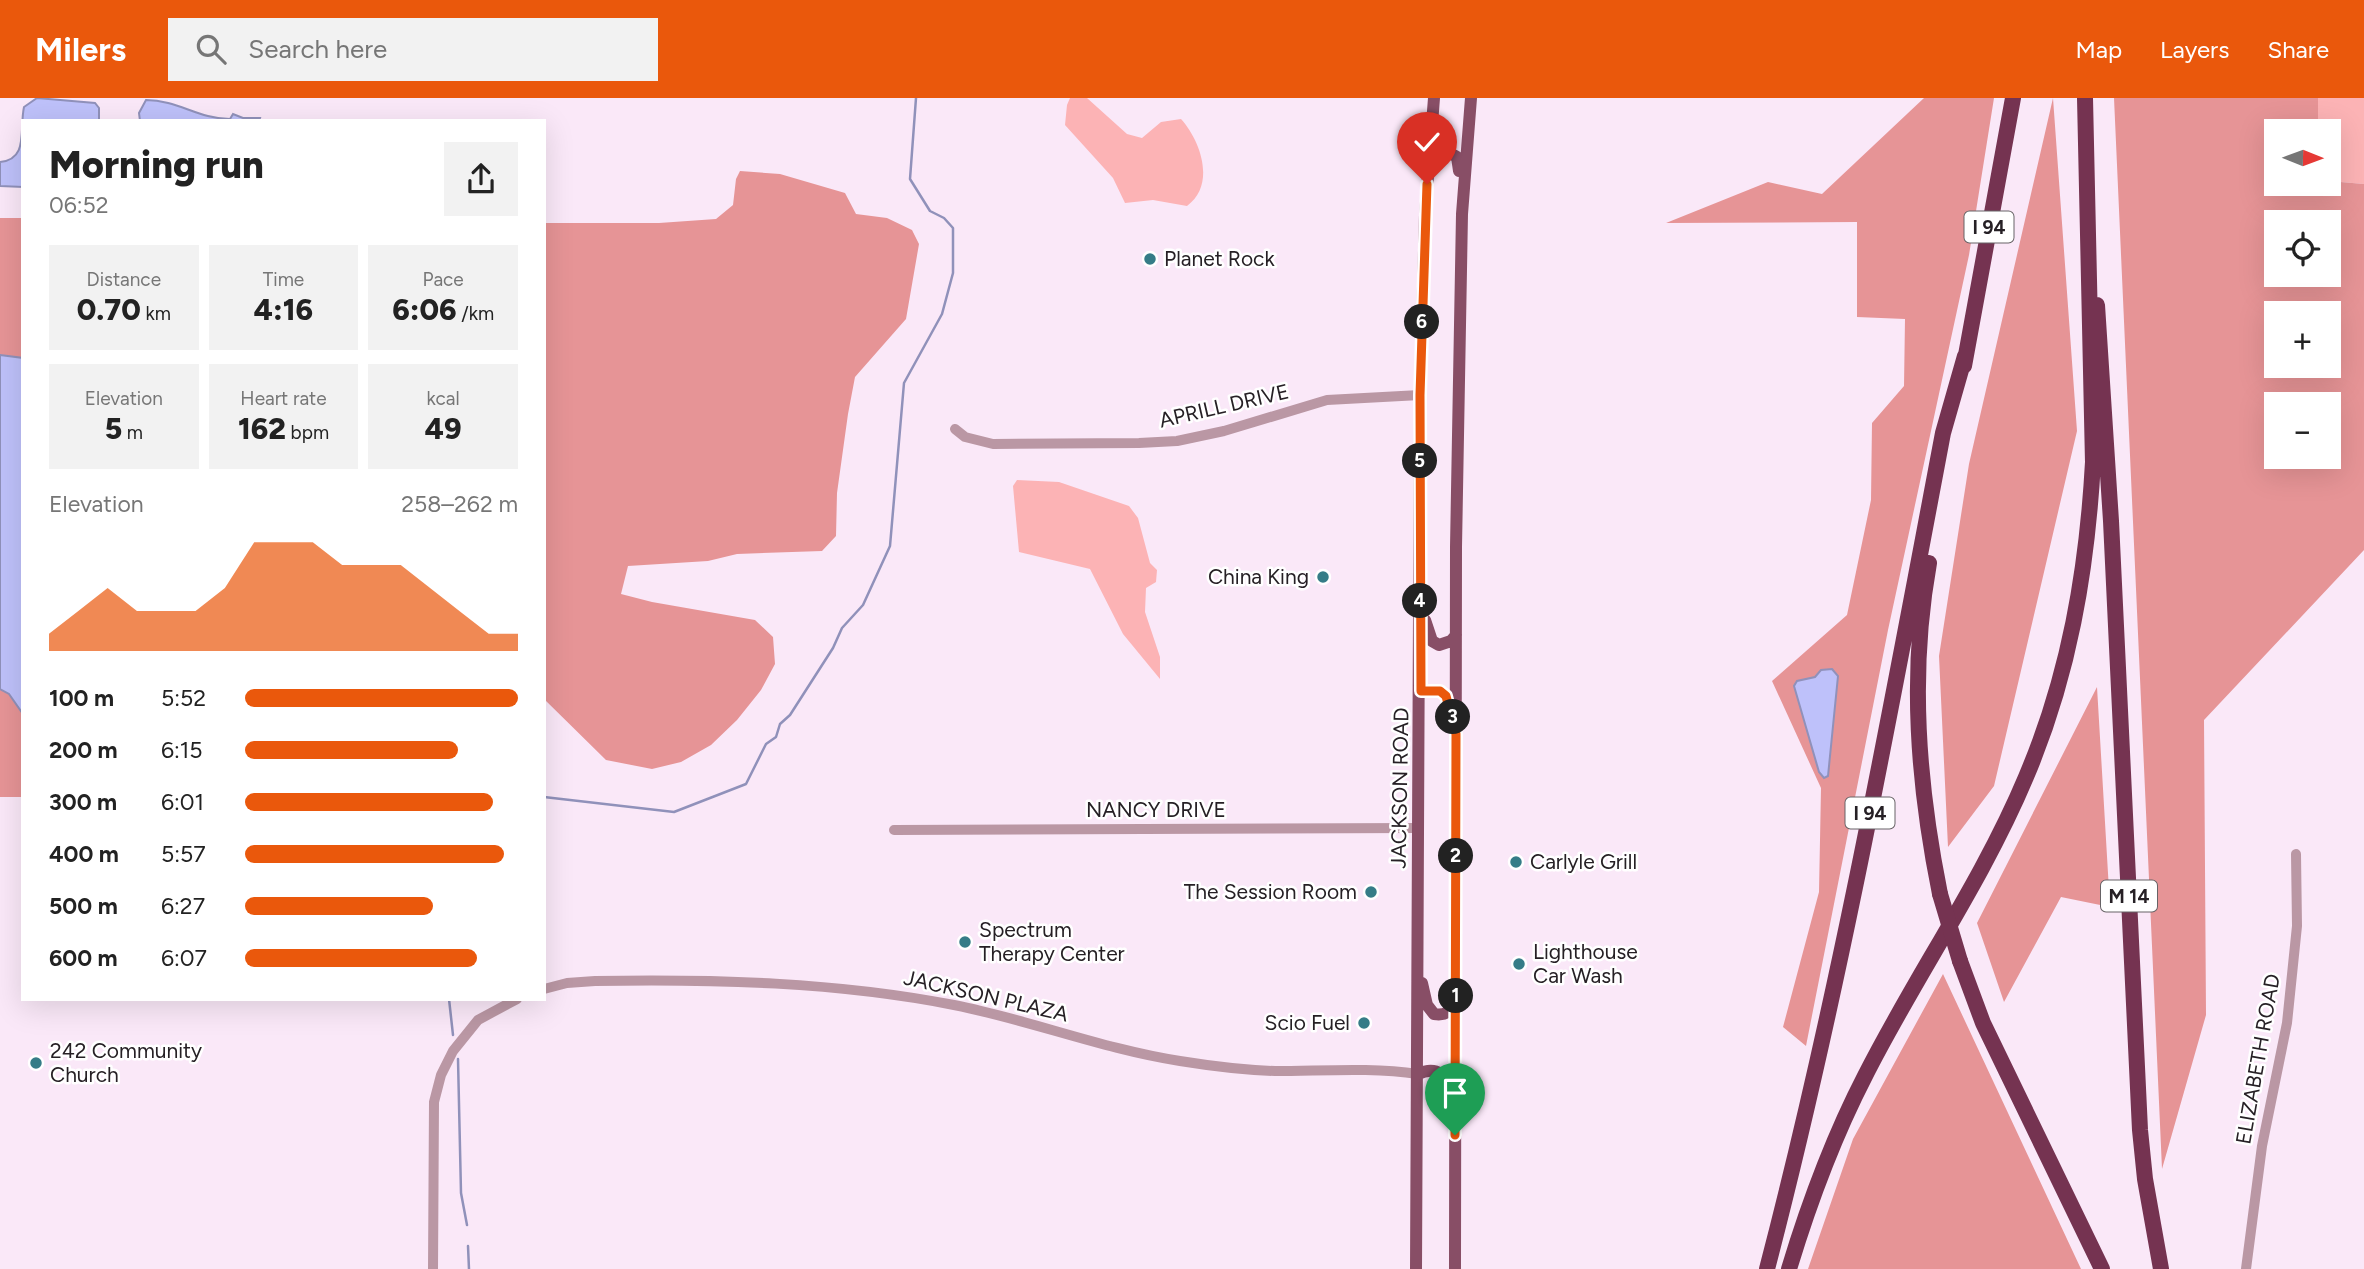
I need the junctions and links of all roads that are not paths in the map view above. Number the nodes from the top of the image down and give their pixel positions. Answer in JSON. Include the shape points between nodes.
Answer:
{"nodes":[{"id":1,"x":1434,"y":98,"type":"edge"},
{"id":2,"x":1471,"y":98,"type":"edge"},
{"id":3,"x":2013,"y":98,"type":"edge"},
{"id":4,"x":2085,"y":98,"type":"edge"},
{"id":5,"x":1428,"y":170,"type":"junction"},
{"id":6,"x":1462,"y":214,"type":"junction"},
{"id":7,"x":2089,"y":240,"type":"junction"},
{"id":8,"x":1965,"y":356,"type":"junction"},
{"id":9,"x":1420,"y":395,"type":"junction"},
{"id":10,"x":956,"y":429,"type":"dead end"},
{"id":11,"x":1420,"y":599,"type":"junction"},
{"id":12,"x":1456,"y":635,"type":"junction"},
{"id":13,"x":1421,"y":691,"type":"junction"},
{"id":14,"x":1456,"y":734,"type":"junction"},
{"id":15,"x":1419,"y":828,"type":"junction"},
{"id":16,"x":894,"y":830,"type":"dead end"},
{"id":17,"x":2296,"y":854,"type":"dead end"},
{"id":18,"x":1417,"y":963,"type":"junction"},
{"id":19,"x":546,"y":988,"type":"edge"},
{"id":20,"x":513,"y":1001,"type":"edge"},
{"id":21,"x":1456,"y":1001,"type":"junction"},
{"id":22,"x":1418,"y":1074,"type":"junction"},
{"id":23,"x":1456,"y":1120,"type":"junction"},
{"id":24,"x":433,"y":1269,"type":"edge"},
{"id":25,"x":1419,"y":1269,"type":"edge"},
{"id":26,"x":1455,"y":1269,"type":"edge"},
{"id":27,"x":1767,"y":1269,"type":"edge"},
{"id":28,"x":1790,"y":1269,"type":"edge"},
{"id":29,"x":2102,"y":1269,"type":"edge"},
{"id":30,"x":2161,"y":1269,"type":"edge"},
{"id":31,"x":2246,"y":1269,"type":"edge"}],
"edges":[{"from":1,"to":5,"type":"main road","name":"JACKSON ROAD"},
{"from":2,"to":6,"type":"main road"},
{"from":3,"to":8,"type":"highway","number":"I 94"},
{"from":4,"to":7,"type":"highway"},
{"from":5,"to":6,"type":"main road","via":[[1443,153],[1457,158]]},
{"from":5,"to":9,"type":"main road","name":"JACKSON ROAD"},
{"from":6,"to":12,"type":"main road"},
{"from":7,"to":28,"type":"highway","via":[[2090,514],[2082,580],[2048,722],[2006,822],[1837,1135]]},
{"from":7,"to":30,"type":"highway","number":"M 14","via":[[2100,331],[2140,1130]]},
{"from":8,"to":27,"type":"highway","number":"I 94","via":[[1943,433],[1818,1063]]},
{"from":8,"to":29,"type":"highway","bridge":true,"via":[[1926,580],[1917,678],[1928,834],[1940,894],[1983,1023]]},
{"from":9,"to":10,"type":"street","name":"APRILL DRIVE","via":[[1327,400],[1177,441],[993,444],[965,437]]},
{"from":9,"to":11,"type":"main road","name":"JACKSON ROAD"},
{"from":11,"to":12,"type":"main road","via":[[1432,641],[1446,644]]},
{"from":11,"to":13,"type":"main road","name":"JACKSON ROAD"},
{"from":12,"to":14,"type":"main road"},
{"from":13,"to":14,"type":"main road","via":[[1440,691],[1446,696]]},
{"from":13,"to":15,"type":"main road","name":"JACKSON ROAD"},
{"from":14,"to":21,"type":"main road"},
{"from":15,"to":16,"type":"street","name":"NANCY DRIVE"},
{"from":15,"to":18,"type":"main road","name":"JACKSON ROAD"},
{"from":17,"to":31,"type":"street","name":"ELIZABETH ROAD","via":[[2297,926],[2287,1023],[2262,1146]]},
{"from":18,"to":21,"type":"main road","via":[[1430,1011],[1450,1012]]},
{"from":18,"to":22,"type":"main road","name":"JACKSON ROAD"},
{"from":19,"to":22,"type":"street","name":"JACKSON PLAZA","via":[[596,981],[780,983],[878,992],[1158,1057],[1225,1068]]},
{"from":20,"to":24,"type":"street","via":[[478,1020],[441,1075],[434,1102]]},
{"from":21,"to":23,"type":"main road"},
{"from":22,"to":23,"type":"main road","via":[[1430,1069],[1446,1078]]},
{"from":22,"to":25,"type":"main road","name":"JACKSON ROAD"},
{"from":23,"to":26,"type":"main road"}]}
